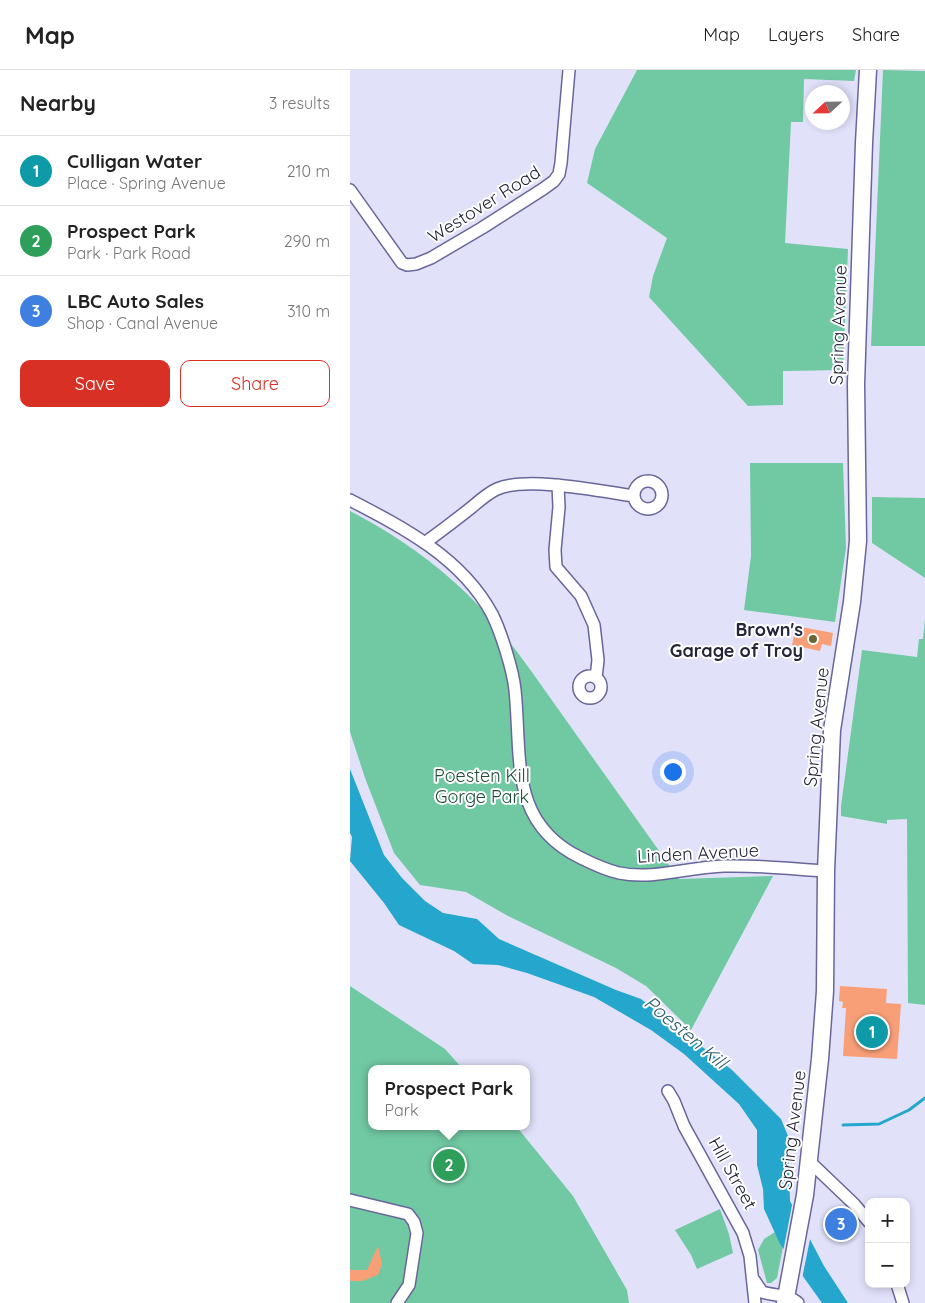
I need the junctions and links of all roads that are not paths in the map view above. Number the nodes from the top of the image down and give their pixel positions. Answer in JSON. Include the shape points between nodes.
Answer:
{"nodes":[{"id":1,"x":569,"y":70,"type":"edge"},
{"id":2,"x":868,"y":70,"type":"edge"},
{"id":3,"x":351,"y":193,"type":"edge"},
{"id":4,"x":558,"y":485,"type":"junction"},
{"id":5,"x":634,"y":496,"type":"dead end"},
{"id":6,"x":350,"y":500,"type":"edge"},
{"id":7,"x":426,"y":542,"type":"junction"},
{"id":8,"x":596,"y":678,"type":"dead end"},
{"id":9,"x":826,"y":871,"type":"junction"},
{"id":10,"x":668,"y":1091,"type":"dead end"},
{"id":11,"x":808,"y":1161,"type":"junction"},
{"id":12,"x":350,"y":1200,"type":"edge"},
{"id":13,"x":865,"y":1217,"type":"edge"},
{"id":14,"x":753,"y":1278,"type":"junction"},
{"id":15,"x":898,"y":1288,"type":"edge"},
{"id":16,"x":790,"y":1301,"type":"edge"},
{"id":17,"x":397,"y":1303,"type":"edge"},
{"id":18,"x":755,"y":1303,"type":"edge"},
{"id":19,"x":903,"y":1303,"type":"edge"}],
"edges":[{"from":1,"to":3,"type":"street","name":"Westover Road","via":[[561,163],[554,181],[430,258],[411,265],[402,263]]},
{"from":2,"to":9,"type":"street","name":"Spring Avenue","via":[[856,384],[858,541],[832,730]]},
{"from":4,"to":5,"type":"street"},
{"from":4,"to":7,"type":"street","via":[[522,484],[496,489]]},
{"from":4,"to":8,"type":"street","via":[[556,567],[581,596],[592,619],[598,660]]},
{"from":6,"to":7,"type":"street","name":"Linden Avenue"},
{"from":7,"to":9,"type":"street","name":"Linden Avenue","via":[[459,570],[492,615],[515,688],[524,794],[540,826],[568,852],[600,867],[636,875],[737,866]]},
{"from":9,"to":11,"type":"street","name":"Spring Avenue","via":[[824,997]]},
{"from":10,"to":14,"type":"street","name":"Hill Street","via":[[742,1234]]},
{"from":11,"to":13,"type":"street"},
{"from":11,"to":16,"type":"street","name":"Spring Avenue","via":[[790,1278]]},
{"from":12,"to":17,"type":"street","via":[[408,1214],[414,1222],[417,1233],[409,1285]]},
{"from":14,"to":16,"type":"street","via":[[762,1292]]},
{"from":14,"to":18,"type":"street","name":"Hill Street"},
{"from":15,"to":19,"type":"street"}]}
